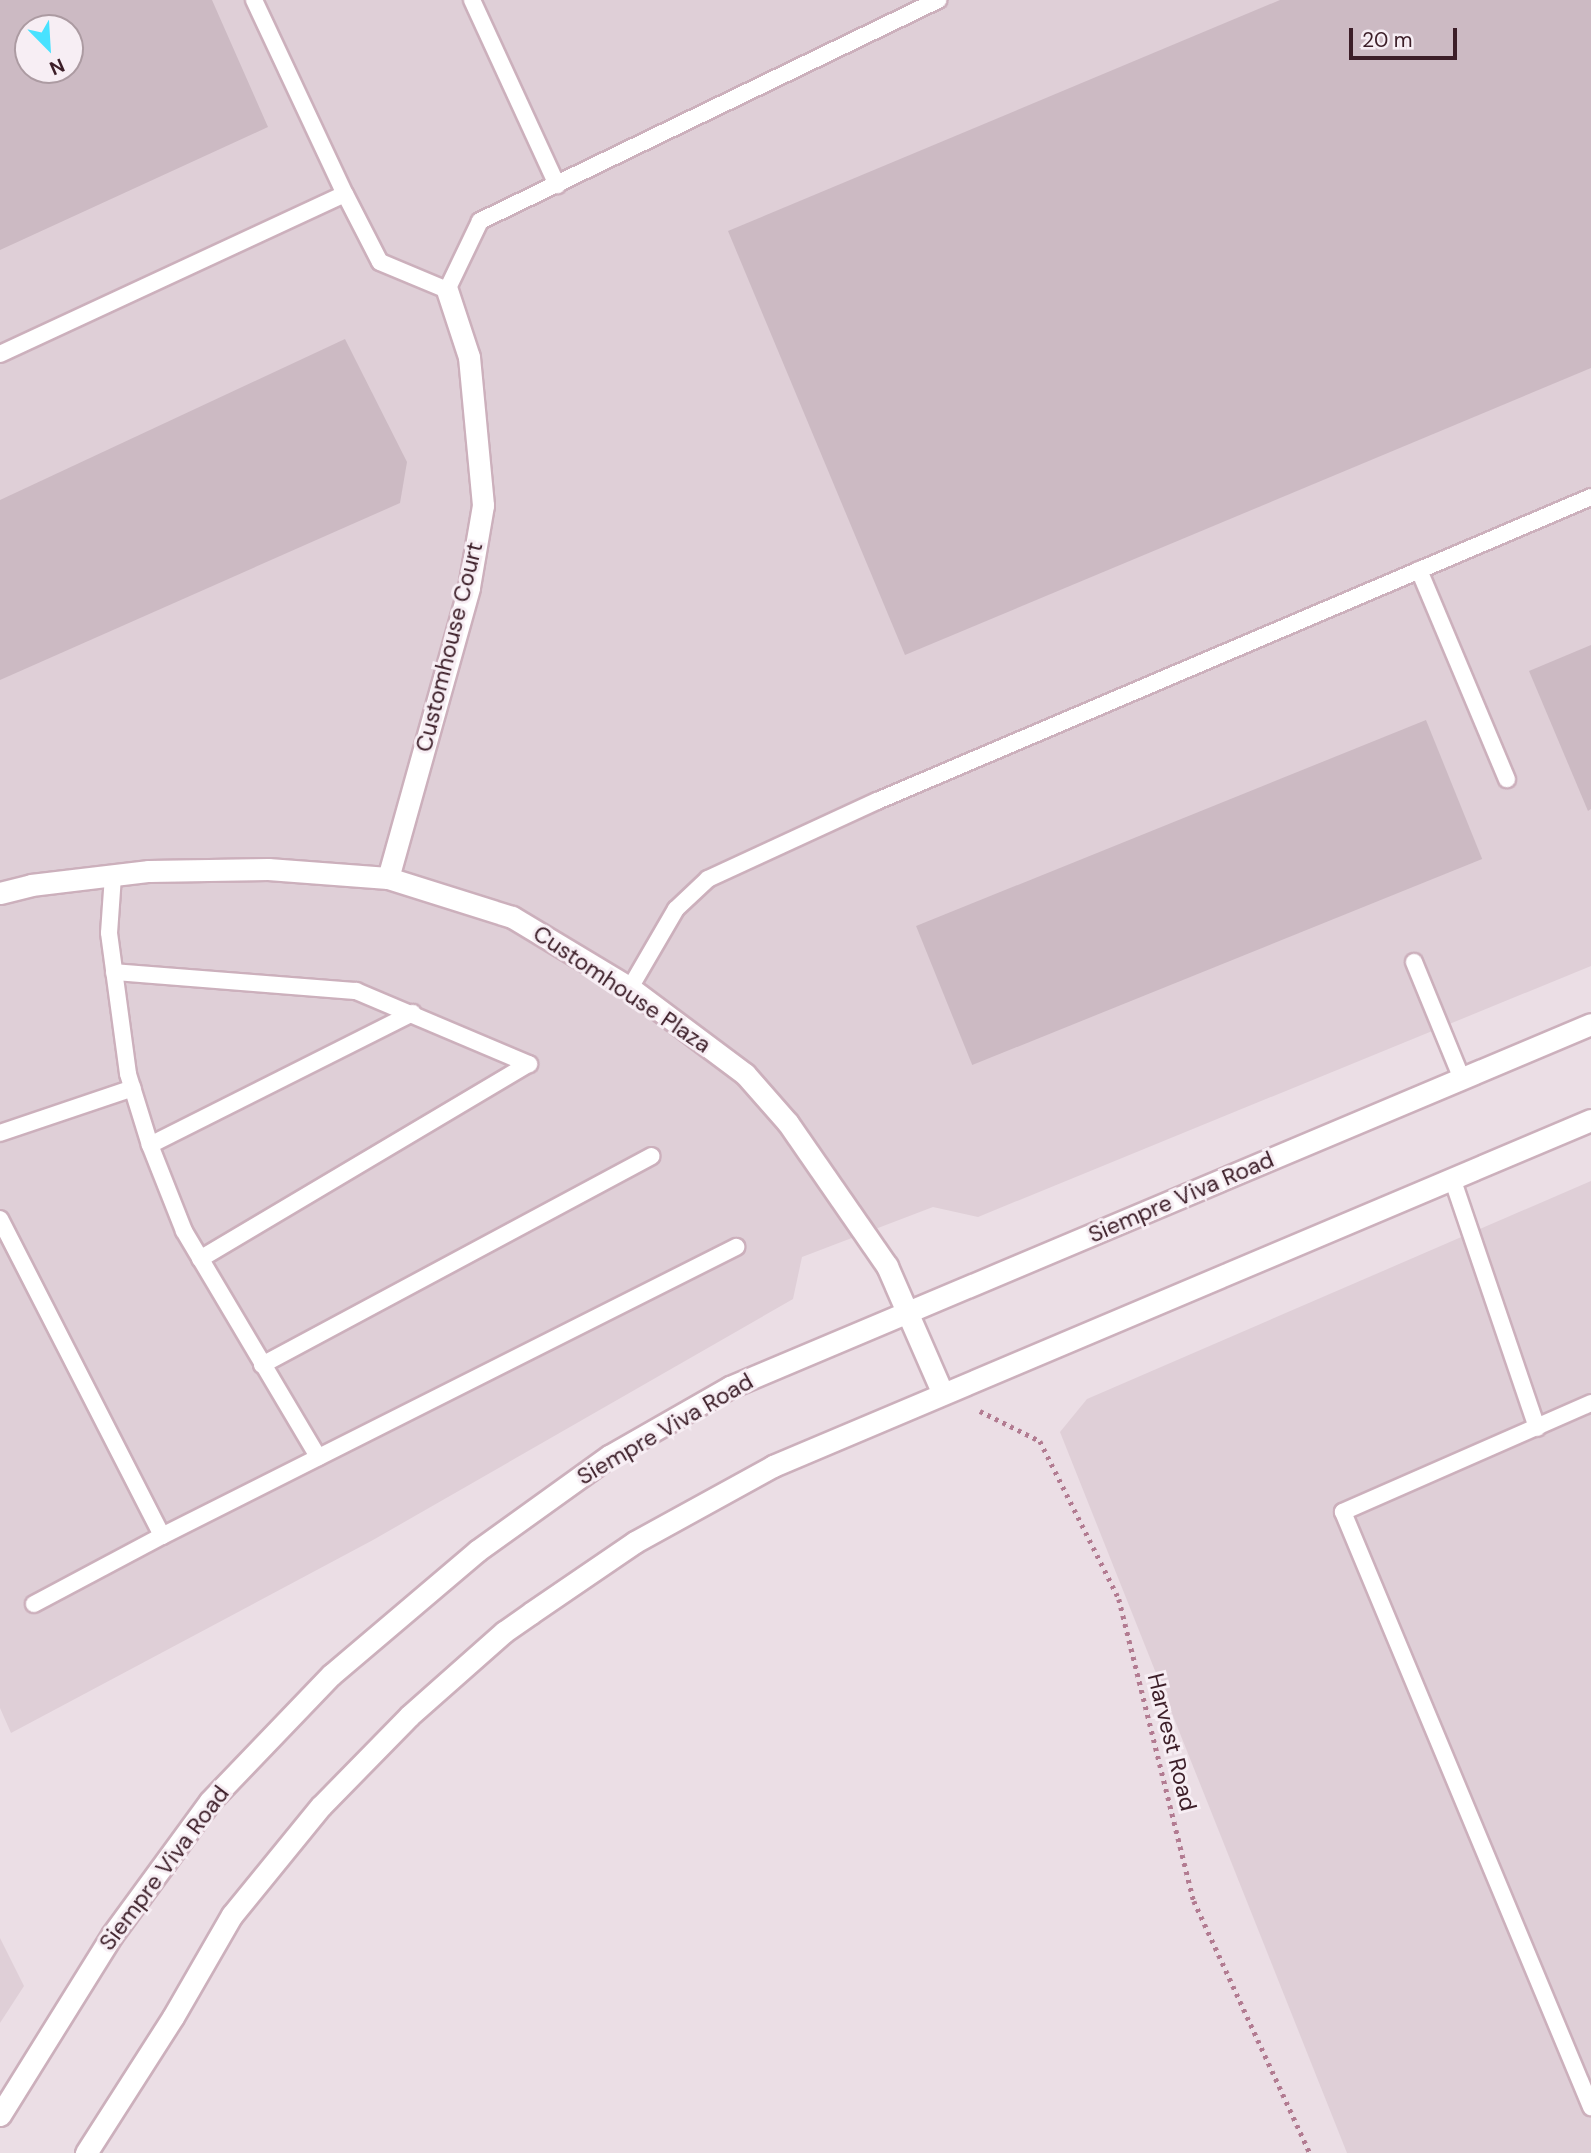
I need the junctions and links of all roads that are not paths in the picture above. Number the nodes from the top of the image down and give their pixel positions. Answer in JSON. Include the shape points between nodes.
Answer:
{"nodes":[{"id":1,"x":254,"y":0,"type":"edge"},
{"id":2,"x":472,"y":0,"type":"edge"},
{"id":3,"x":938,"y":0,"type":"edge"},
{"id":4,"x":907,"y":6,"type":"edge"},
{"id":5,"x":557,"y":185,"type":"junction"},
{"id":6,"x":345,"y":194,"type":"junction"},
{"id":7,"x":447,"y":290,"type":"junction"},
{"id":8,"x":0,"y":354,"type":"edge"},
{"id":9,"x":1591,"y":497,"type":"edge"},
{"id":10,"x":1419,"y":570,"type":"junction"},
{"id":11,"x":1507,"y":779,"type":"dead end"},
{"id":12,"x":113,"y":876,"type":"junction"},
{"id":13,"x":388,"y":878,"type":"junction"},
{"id":14,"x":0,"y":892,"type":"edge"},
{"id":15,"x":1414,"y":962,"type":"dead end"},
{"id":16,"x":114,"y":972,"type":"junction"},
{"id":17,"x":630,"y":988,"type":"junction"},
{"id":18,"x":413,"y":1013,"type":"junction"},
{"id":19,"x":1591,"y":1024,"type":"edge"},
{"id":20,"x":1462,"y":1079,"type":"junction"},
{"id":21,"x":133,"y":1088,"type":"junction"},
{"id":22,"x":1591,"y":1119,"type":"edge"},
{"id":23,"x":0,"y":1133,"type":"edge"},
{"id":24,"x":150,"y":1145,"type":"junction"},
{"id":25,"x":652,"y":1156,"type":"dead end"},
{"id":26,"x":1452,"y":1178,"type":"junction"},
{"id":27,"x":0,"y":1219,"type":"edge"},
{"id":28,"x":736,"y":1247,"type":"dead end"},
{"id":29,"x":200,"y":1259,"type":"junction"},
{"id":30,"x":907,"y":1311,"type":"junction"},
{"id":31,"x":262,"y":1365,"type":"junction"},
{"id":32,"x":942,"y":1392,"type":"junction"},
{"id":33,"x":1591,"y":1403,"type":"edge"},
{"id":34,"x":1537,"y":1428,"type":"junction"},
{"id":35,"x":318,"y":1457,"type":"junction"},
{"id":36,"x":162,"y":1536,"type":"junction"},
{"id":37,"x":34,"y":1604,"type":"dead end"},
{"id":38,"x":1591,"y":2106,"type":"edge"},
{"id":39,"x":0,"y":2115,"type":"edge"},
{"id":40,"x":86,"y":2153,"type":"edge"}],
"edges":[{"from":1,"to":6,"type":"lane"},
{"from":2,"to":5,"type":"lane"},
{"from":3,"to":4,"type":"lane"},
{"from":4,"to":5,"type":"lane"},
{"from":5,"to":7,"type":"lane","via":[[480,221]]},
{"from":6,"to":7,"type":"lane","via":[[380,262]]},
{"from":6,"to":8,"type":"lane"},
{"from":7,"to":13,"type":"main road","name":"Customhouse Court","via":[[469,357],[483,505],[469,587]]},
{"from":9,"to":10,"type":"lane"},
{"from":10,"to":11,"type":"lane"},
{"from":10,"to":17,"type":"lane","via":[[877,801],[708,879],[676,909]]},
{"from":12,"to":13,"type":"main road","name":"Customhouse Plaza","via":[[268,869]]},
{"from":12,"to":14,"type":"main road","name":"Customhouse Plaza"},
{"from":12,"to":16,"type":"lane","via":[[109,933]]},
{"from":13,"to":17,"type":"main road","name":"Customhouse Plaza","via":[[512,916]]},
{"from":15,"to":20,"type":"lane"},
{"from":16,"to":18,"type":"lane","via":[[356,991]]},
{"from":16,"to":21,"type":"lane"},
{"from":17,"to":30,"type":"main road","name":"Customhouse Plaza","via":[[745,1074],[788,1123],[887,1266]]},
{"from":18,"to":24,"type":"lane"},
{"from":18,"to":29,"type":"lane","via":[[529,1064]]},
{"from":19,"to":20,"type":"main road","name":"Siempre Viva Road"},
{"from":20,"to":30,"type":"main road","name":"Siempre Viva Road"},
{"from":21,"to":23,"type":"lane"},
{"from":21,"to":24,"type":"lane"},
{"from":22,"to":26,"type":"main road"},
{"from":24,"to":29,"type":"lane"},
{"from":25,"to":31,"type":"lane"},
{"from":26,"to":32,"type":"main road"},
{"from":26,"to":34,"type":"lane"},
{"from":27,"to":36,"type":"lane"},
{"from":28,"to":35,"type":"lane"},
{"from":29,"to":31,"type":"lane"},
{"from":30,"to":32,"type":"main road","name":"Customhouse Plaza"},
{"from":30,"to":39,"type":"main road","name":"Siempre Viva Road","via":[[730,1387],[609,1457],[477,1550],[331,1675],[210,1801],[112,1934]]},
{"from":31,"to":35,"type":"lane"},
{"from":32,"to":40,"type":"main road","via":[[773,1466],[635,1542],[504,1632],[428,1699],[321,1806],[232,1915]]},
{"from":33,"to":34,"type":"lane"},
{"from":34,"to":38,"type":"lane","via":[[1343,1513]]},
{"from":35,"to":36,"type":"lane"},
{"from":36,"to":37,"type":"lane"}]}
